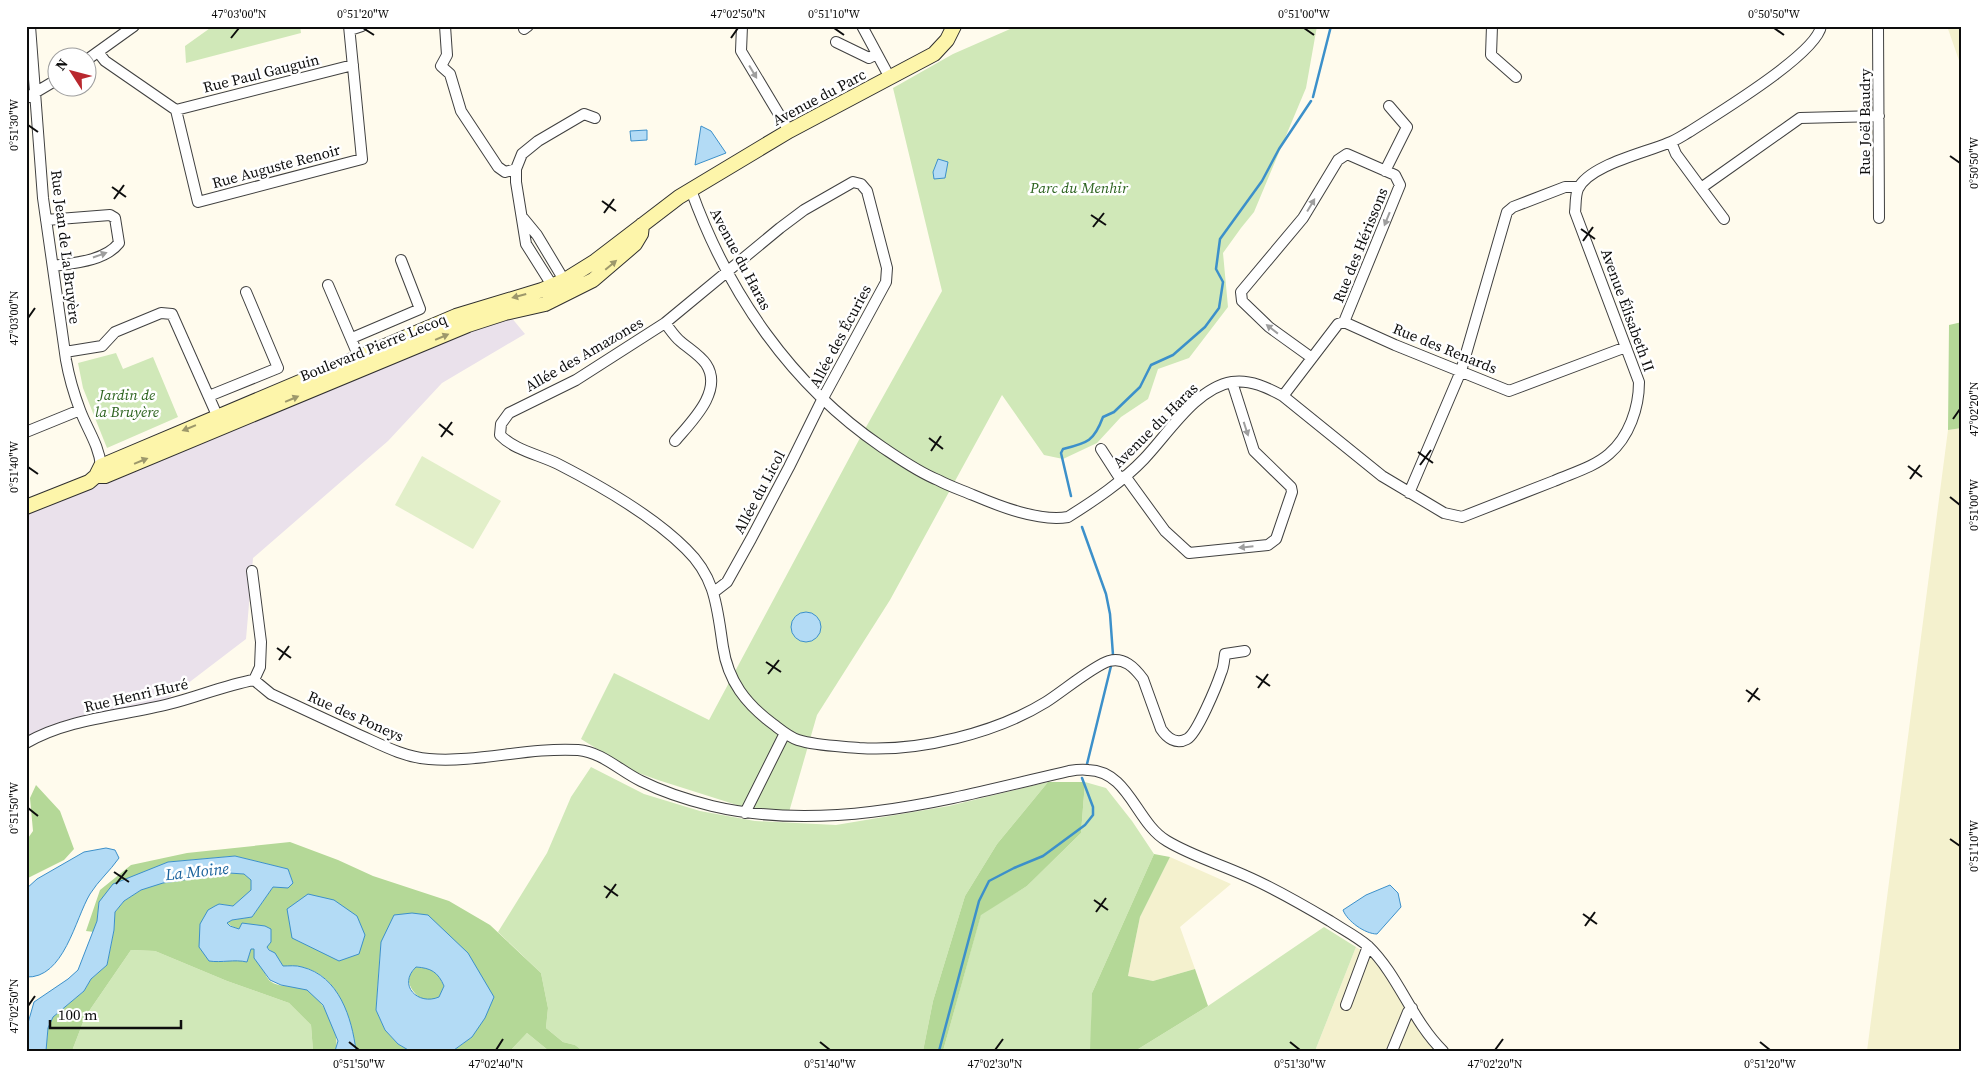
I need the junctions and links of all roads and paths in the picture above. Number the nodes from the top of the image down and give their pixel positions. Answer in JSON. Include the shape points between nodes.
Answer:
{"nodes":[{"id":1,"x":30,"y":26,"type":"edge"},
{"id":2,"x":134,"y":26,"type":"edge"},
{"id":3,"x":362,"y":26,"type":"edge"},
{"id":4,"x":445,"y":26,"type":"edge"},
{"id":5,"x":742,"y":26,"type":"edge"},
{"id":6,"x":954,"y":26,"type":"edge"},
{"id":7,"x":1492,"y":26,"type":"edge"},
{"id":8,"x":1821,"y":26,"type":"edge"},
{"id":9,"x":1878,"y":26,"type":"edge"},
{"id":10,"x":862,"y":27,"type":"edge"},
{"id":11,"x":349,"y":28,"type":"edge"},
{"id":12,"x":836,"y":42,"type":"dead end"},
{"id":13,"x":98,"y":52,"type":"joint"},
{"id":14,"x":877,"y":54,"type":"junction"},
{"id":15,"x":353,"y":66,"type":"junction"},
{"id":16,"x":1516,"y":77,"type":"dead end"},
{"id":17,"x":890,"y":78,"type":"junction"},
{"id":18,"x":48,"y":85,"type":"edge"},
{"id":19,"x":30,"y":96,"type":"edge"},
{"id":20,"x":1389,"y":106,"type":"dead end"},
{"id":21,"x":176,"y":110,"type":"junction"},
{"id":22,"x":1880,"y":116,"type":"junction"},
{"id":23,"x":595,"y":118,"type":"dead end"},
{"id":24,"x":788,"y":131,"type":"junction"},
{"id":25,"x":1671,"y":142,"type":"junction"},
{"id":26,"x":516,"y":169,"type":"junction"},
{"id":27,"x":1385,"y":171,"type":"junction"},
{"id":28,"x":1579,"y":187,"type":"junction"},
{"id":29,"x":1701,"y":188,"type":"junction"},
{"id":30,"x":691,"y":190,"type":"junction"},
{"id":31,"x":1879,"y":218,"type":"dead end"},
{"id":32,"x":1724,"y":219,"type":"dead end"},
{"id":33,"x":46,"y":220,"type":"junction"},
{"id":34,"x":401,"y":260,"type":"dead end"},
{"id":35,"x":53,"y":266,"type":"junction"},
{"id":36,"x":728,"y":271,"type":"junction"},
{"id":37,"x":328,"y":285,"type":"dead end"},
{"id":38,"x":562,"y":289,"type":"junction"},
{"id":39,"x":246,"y":292,"type":"dead end"},
{"id":40,"x":1344,"y":322,"type":"junction"},
{"id":41,"x":664,"y":324,"type":"junction"},
{"id":42,"x":352,"y":338,"type":"junction"},
{"id":43,"x":1626,"y":347,"type":"junction"},
{"id":44,"x":65,"y":352,"type":"junction"},
{"id":45,"x":1312,"y":358,"type":"junction"},
{"id":46,"x":361,"y":363,"type":"junction"},
{"id":47,"x":1461,"y":371,"type":"junction"},
{"id":48,"x":1232,"y":382,"type":"junction"},
{"id":49,"x":209,"y":396,"type":"junction"},
{"id":50,"x":1283,"y":396,"type":"junction"},
{"id":51,"x":822,"y":400,"type":"junction"},
{"id":52,"x":80,"y":410,"type":"junction"},
{"id":53,"x":1633,"y":415,"type":"joint"},
{"id":54,"x":220,"y":422,"type":"junction"},
{"id":55,"x":26,"y":432,"type":"edge"},
{"id":56,"x":675,"y":441,"type":"dead end"},
{"id":57,"x":1102,"y":449,"type":"dead end"},
{"id":58,"x":98,"y":471,"type":"junction"},
{"id":59,"x":1123,"y":478,"type":"junction"},
{"id":60,"x":1409,"y":494,"type":"junction"},
{"id":61,"x":26,"y":507,"type":"edge"},
{"id":62,"x":252,"y":571,"type":"dead end"},
{"id":63,"x":714,"y":592,"type":"junction"},
{"id":64,"x":1245,"y":651,"type":"dead end"},
{"id":65,"x":254,"y":680,"type":"junction"},
{"id":66,"x":786,"y":733,"type":"junction"},
{"id":67,"x":26,"y":743,"type":"edge"},
{"id":68,"x":745,"y":813,"type":"junction"},
{"id":69,"x":1368,"y":946,"type":"junction"},
{"id":70,"x":1346,"y":1005,"type":"dead end"},
{"id":71,"x":1412,"y":1008,"type":"junction"},
{"id":72,"x":1392,"y":1051,"type":"edge"},
{"id":73,"x":1442,"y":1051,"type":"edge"}],
"edges":[{"from":1,"to":19,"type":"street","name":"Rue Jean de La Bruyère"},
{"from":2,"to":13,"type":"street"},
{"from":3,"to":11,"type":"street"},
{"from":4,"to":26,"type":"street","via":[[447,55],[441,66],[450,74],[460,111],[498,168],[505,172]]},
{"from":5,"to":24,"type":"street","one_way":true,"via":[[741,52]]},
{"from":6,"to":17,"type":"street","name":"Avenue du Parc","via":[[948,40],[934,54]]},
{"from":7,"to":16,"type":"street","via":[[1491,55]]},
{"from":8,"to":25,"type":"street","via":[[1810,45],[1792,61]]},
{"from":9,"to":22,"type":"street","name":"Rue Joël Baudry"},
{"from":10,"to":14,"type":"street"},
{"from":11,"to":15,"type":"street"},
{"from":12,"to":14,"type":"street","via":[[869,58]]},
{"from":13,"to":21,"type":"street","via":[[105,61]]},
{"from":14,"to":17,"type":"street"},
{"from":15,"to":21,"type":"street","name":"Rue Paul Gauguin"},
{"from":15,"to":21,"type":"street","name":"Rue Auguste Renoir","via":[[362,159],[198,202]]},
{"from":17,"to":24,"type":"street","name":"Avenue du Parc"},
{"from":18,"to":19,"type":"street"},
{"from":19,"to":33,"type":"street","name":"Rue Jean de La Bruyère"},
{"from":20,"to":27,"type":"street","via":[[1407,127]]},
{"from":22,"to":29,"type":"street","via":[[1800,118]]},
{"from":22,"to":31,"type":"street","name":"Rue Joël Baudry"},
{"from":23,"to":26,"type":"street","via":[[584,114],[538,141],[522,154]]},
{"from":24,"to":30,"type":"street","name":"Avenue du Parc"},
{"from":25,"to":28,"type":"street","via":[[1602,168]]},
{"from":25,"to":29,"type":"street"},
{"from":26,"to":38,"type":"street","via":[[522,215],[537,235]]},
{"from":27,"to":40,"type":"street","name":"Rue des Hérissons","one_way":true,"via":[[1395,176],[1400,185]]},
{"from":45,"to":27,"type":"street","name":"Rue des Hérissons","one_way":true,"via":[[1269,327],[1242,301],[1241,292],[1303,218],[1338,160],[1347,154]]},
{"from":28,"to":43,"type":"street","name":"Avenue Élisabeth II","via":[[1576,212]]},
{"from":28,"to":47,"type":"street","via":[[1565,187],[1507,212]]},
{"from":29,"to":32,"type":"street"},
{"from":30,"to":36,"type":"street","name":"Avenue du Haras"},
{"from":30,"to":38,"type":"street","name":"Boulevard Pierre Lecoq","via":[[663,208]]},
{"from":33,"to":35,"type":"street","name":"Rue Jean de La Bruyère"},
{"from":35,"to":33,"type":"street","one_way":true,"via":[[81,262],[119,243],[115,218],[110,215]]},
{"from":34,"to":42,"type":"street","via":[[420,309]]},
{"from":35,"to":44,"type":"street","name":"Rue Jean de La Bruyère"},
{"from":36,"to":41,"type":"street","name":"Allée des Amazones"},
{"from":36,"to":51,"type":"street","name":"Avenue du Haras","via":[[768,337]]},
{"from":36,"to":51,"type":"street","name":"Allée des Écuries","via":[[780,228],[826,197],[853,182],[861,184],[867,191],[887,268],[886,282]]},
{"from":37,"to":42,"type":"street"},
{"from":38,"to":46,"type":"street","name":"Boulevard Pierre Lecoq","via":[[545,304],[505,313]]},
{"from":39,"to":49,"type":"street","via":[[278,368]]},
{"from":40,"to":45,"type":"street","via":[[1338,324]]},
{"from":40,"to":47,"type":"street","name":"Rue des Renards"},
{"from":41,"to":56,"type":"street","via":[[707,364],[711,382],[700,411]]},
{"from":41,"to":63,"type":"street","name":"Allée des Amazones","via":[[576,380],[509,414],[500,435],[506,442],[556,463],[599,487],[671,536],[697,561]]},
{"from":42,"to":46,"type":"street"},
{"from":43,"to":47,"type":"street","name":"Rue des Renards","via":[[1508,391]]},
{"from":43,"to":53,"type":"street","name":"Avenue Élisabeth II","via":[[1639,382],[1639,397]]},
{"from":44,"to":49,"type":"street","via":[[102,346],[115,332],[161,313],[172,314]]},
{"from":44,"to":52,"type":"street","name":"Rue Jean de La Bruyère"},
{"from":45,"to":50,"type":"street"},
{"from":46,"to":54,"type":"street","name":"Boulevard Pierre Lecoq"},
{"from":47,"to":60,"type":"street"},
{"from":48,"to":50,"type":"street","name":"Avenue du Haras","via":[[1251,383]]},
{"from":48,"to":59,"type":"street","name":"Avenue du Haras","via":[[1211,390],[1194,403]]},
{"from":48,"to":59,"type":"street","one_way":true,"via":[[1254,450],[1291,487],[1276,539],[1268,545],[1189,554],[1165,531]]},
{"from":49,"to":54,"type":"street"},
{"from":50,"to":60,"type":"street","name":"Avenue du Haras","via":[[1354,455]]},
{"from":51,"to":59,"type":"street","name":"Avenue du Haras","via":[[850,425],[899,459],[929,476],[1016,510],[1044,517],[1068,516]]},
{"from":51,"to":63,"type":"street","name":"Allée du Licol","via":[[727,582]]},
{"from":52,"to":55,"type":"street"},
{"from":52,"to":58,"type":"street","name":"Rue Jean de La Bruyère","via":[[100,453]]},
{"from":53,"to":60,"type":"street","name":"Avenue du Haras","via":[[1623,438],[1608,455],[1586,468],[1462,517],[1444,514]]},
{"from":54,"to":58,"type":"street","name":"Boulevard Pierre Lecoq","via":[[105,476]]},
{"from":57,"to":59,"type":"street"},
{"from":58,"to":61,"type":"street","name":"Boulevard Pierre Lecoq","via":[[89,482]]},
{"from":62,"to":65,"type":"street","via":[[261,642],[260,667]]},
{"from":63,"to":66,"type":"street","name":"Allée des Amazones","via":[[728,670],[734,682],[752,707]]},
{"from":64,"to":66,"type":"street","name":"Allée des Amazones","via":[[1225,654],[1222,672],[1197,728],[1188,739],[1181,741],[1174,741],[1161,729],[1138,672],[1130,664],[1116,660],[1098,666],[1026,713],[937,742],[863,748],[798,740]]},
{"from":65,"to":67,"type":"street","name":"Rue Henri Huré","via":[[137,712],[64,726]]},
{"from":65,"to":68,"type":"street","name":"Rue des Poneys","via":[[271,694],[395,751],[427,759],[456,760],[580,750],[668,792]]},
{"from":66,"to":68,"type":"street"},
{"from":68,"to":69,"type":"street","name":"Rue des Poneys","via":[[802,817],[891,809],[1069,771],[1090,770],[1108,775],[1123,787],[1148,825],[1165,840],[1294,899]]},
{"from":69,"to":70,"type":"street"},
{"from":69,"to":71,"type":"street","name":"Rue des Poneys"},
{"from":71,"to":72,"type":"street"},
{"from":71,"to":73,"type":"street","name":"Rue des Poneys"}]}
